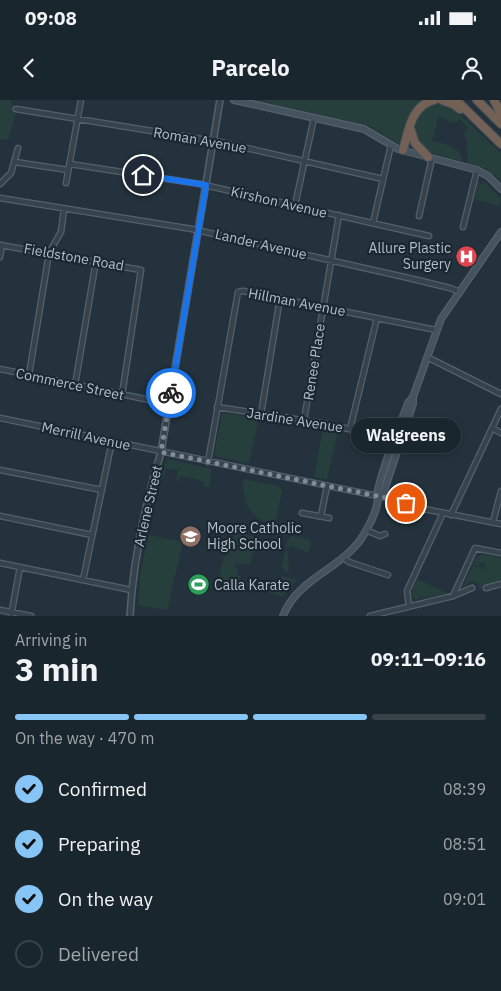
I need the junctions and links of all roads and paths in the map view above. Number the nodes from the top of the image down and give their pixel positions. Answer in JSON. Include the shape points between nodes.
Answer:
{"nodes":[{"id":1,"x":80,"y":100,"type":"edge"},
{"id":2,"x":220,"y":100,"type":"edge"},
{"id":3,"x":234,"y":100,"type":"edge"},
{"id":4,"x":434,"y":100,"type":"edge"},
{"id":5,"x":442,"y":100,"type":"edge"},
{"id":6,"x":456,"y":100,"type":"edge"},
{"id":7,"x":477,"y":100,"type":"edge"},
{"id":8,"x":494,"y":100,"type":"edge"},
{"id":9,"x":16,"y":109,"type":"dead end"},
{"id":10,"x":501,"y":114,"type":"edge"},
{"id":11,"x":314,"y":118,"type":"junction"},
{"id":12,"x":78,"y":119,"type":"junction"},
{"id":13,"x":501,"y":124,"type":"edge"},
{"id":14,"x":410,"y":126,"type":"junction"},
{"id":15,"x":488,"y":131,"type":"junction"},
{"id":16,"x":213,"y":141,"type":"junction"},
{"id":17,"x":501,"y":144,"type":"edge"},
{"id":18,"x":391,"y":145,"type":"junction"},
{"id":19,"x":18,"y":148,"type":"dead end"},
{"id":20,"x":403,"y":150,"type":"junction"},
{"id":21,"x":430,"y":158,"type":"junction"},
{"id":22,"x":15,"y":162,"type":"junction"},
{"id":23,"x":305,"y":162,"type":"junction"},
{"id":24,"x":70,"y":164,"type":"junction"},
{"id":25,"x":68,"y":170,"type":"junction"},
{"id":26,"x":477,"y":170,"type":"junction"},
{"id":27,"x":383,"y":179,"type":"junction"},
{"id":28,"x":66,"y":183,"type":"dead end"},
{"id":29,"x":0,"y":184,"type":"edge"},
{"id":30,"x":206,"y":185,"type":"junction"},
{"id":31,"x":500,"y":186,"type":"edge"},
{"id":32,"x":0,"y":198,"type":"edge"},
{"id":33,"x":295,"y":205,"type":"junction"},
{"id":34,"x":64,"y":209,"type":"junction"},
{"id":35,"x":339,"y":215,"type":"junction"},
{"id":36,"x":419,"y":216,"type":"dead end"},
{"id":37,"x":373,"y":222,"type":"junction"},
{"id":38,"x":463,"y":226,"type":"dead end"},
{"id":39,"x":198,"y":230,"type":"junction"},
{"id":40,"x":501,"y":232,"type":"edge"},
{"id":41,"x":429,"y":236,"type":"dead end"},
{"id":42,"x":1,"y":245,"type":"edge"},
{"id":43,"x":49,"y":253,"type":"junction"},
{"id":44,"x":0,"y":257,"type":"edge"},
{"id":45,"x":331,"y":260,"type":"junction"},
{"id":46,"x":96,"y":261,"type":"junction"},
{"id":47,"x":460,"y":292,"type":"junction"},
{"id":48,"x":280,"y":298,"type":"junction"},
{"id":49,"x":323,"y":307,"type":"junction"},
{"id":50,"x":378,"y":318,"type":"junction"},
{"id":51,"x":436,"y":330,"type":"junction"},
{"id":52,"x":427,"y":357,"type":"junction"},
{"id":53,"x":0,"y":369,"type":"edge"},
{"id":54,"x":29,"y":375,"type":"junction"},
{"id":55,"x":75,"y":385,"type":"junction"},
{"id":56,"x":501,"y":394,"type":"edge"},
{"id":57,"x":122,"y":395,"type":"junction"},
{"id":58,"x":169,"y":404,"type":"junction"},
{"id":59,"x":217,"y":407,"type":"junction"},
{"id":60,"x":501,"y":409,"type":"edge"},
{"id":61,"x":261,"y":414,"type":"junction"},
{"id":62,"x":0,"y":418,"type":"edge"},
{"id":63,"x":304,"y":420,"type":"junction"},
{"id":64,"x":492,"y":428,"type":"junction"},
{"id":65,"x":350,"y":429,"type":"junction"},
{"id":66,"x":501,"y":433,"type":"edge"},
{"id":67,"x":398,"y":439,"type":"junction"},
{"id":68,"x":112,"y":441,"type":"junction"},
{"id":69,"x":161,"y":452,"type":"junction"},
{"id":70,"x":208,"y":462,"type":"junction"},
{"id":71,"x":0,"y":470,"type":"edge"},
{"id":72,"x":327,"y":486,"type":"junction"},
{"id":73,"x":102,"y":490,"type":"junction"},
{"id":74,"x":501,"y":491,"type":"edge"},
{"id":75,"x":379,"y":496,"type":"junction"},
{"id":76,"x":302,"y":513,"type":"dead end"},
{"id":77,"x":443,"y":513,"type":"junction"},
{"id":78,"x":451,"y":514,"type":"junction"},
{"id":79,"x":0,"y":516,"type":"edge"},
{"id":80,"x":321,"y":516,"type":"junction"},
{"id":81,"x":328,"y":518,"type":"dead end"},
{"id":82,"x":493,"y":522,"type":"junction"},
{"id":83,"x":501,"y":524,"type":"edge"},
{"id":84,"x":366,"y":530,"type":"junction"},
{"id":85,"x":384,"y":534,"type":"dead end"},
{"id":86,"x":92,"y":535,"type":"junction"},
{"id":87,"x":501,"y":553,"type":"edge"},
{"id":88,"x":343,"y":557,"type":"junction"},
{"id":89,"x":0,"y":563,"type":"edge"},
{"id":90,"x":20,"y":567,"type":"junction"},
{"id":91,"x":388,"y":575,"type":"dead end"},
{"id":92,"x":83,"y":580,"type":"junction"},
{"id":93,"x":501,"y":584,"type":"edge"},
{"id":94,"x":472,"y":588,"type":"dead end"},
{"id":95,"x":486,"y":588,"type":"dead end"},
{"id":96,"x":131,"y":590,"type":"junction"},
{"id":97,"x":453,"y":596,"type":"junction"},
{"id":98,"x":409,"y":606,"type":"junction"},
{"id":99,"x":0,"y":610,"type":"edge"},
{"id":100,"x":11,"y":614,"type":"edge"},
{"id":101,"x":30,"y":616,"type":"edge"},
{"id":102,"x":130,"y":616,"type":"edge"},
{"id":103,"x":283,"y":616,"type":"edge"},
{"id":104,"x":370,"y":616,"type":"edge"}],
"edges":[{"from":1,"to":12,"type":"street"},
{"from":2,"to":16,"type":"street","name":"Arlene Street"},
{"from":3,"to":11,"type":"main road"},
{"from":4,"to":14,"type":"highway","via":[[419,108]]},
{"from":5,"to":15,"type":"highway","via":[[453,104]]},
{"from":6,"to":15,"type":"highway"},
{"from":7,"to":13,"type":"highway"},
{"from":8,"to":10,"type":"highway"},
{"from":9,"to":12,"type":"street","name":"Roman Avenue"},
{"from":11,"to":18,"type":"main road","via":[[368,130]]},
{"from":11,"to":23,"type":"street"},
{"from":12,"to":16,"type":"street","name":"Roman Avenue"},
{"from":12,"to":24,"type":"street"},
{"from":14,"to":20,"type":"highway"},
{"from":14,"to":21,"type":"highway","via":[[413,140]]},
{"from":15,"to":17,"type":"highway"},
{"from":16,"to":23,"type":"street","name":"Roman Avenue"},
{"from":16,"to":30,"type":"street","name":"Arlene Street"},
{"from":18,"to":20,"type":"main road"},
{"from":18,"to":27,"type":"street"},
{"from":19,"to":22,"type":"street"},
{"from":20,"to":21,"type":"main road"},
{"from":21,"to":26,"type":"main road"},
{"from":21,"to":36,"type":"street"},
{"from":22,"to":25,"type":"street"},
{"from":22,"to":29,"type":"street","via":[[10,175]]},
{"from":23,"to":27,"type":"street","name":"Roman Avenue"},
{"from":23,"to":33,"type":"street"},
{"from":24,"to":25,"type":"street"},
{"from":24,"to":30,"type":"street","name":"Kirshon Avenue"},
{"from":25,"to":28,"type":"street"},
{"from":26,"to":31,"type":"main road"},
{"from":26,"to":38,"type":"street"},
{"from":27,"to":37,"type":"street"},
{"from":30,"to":33,"type":"street","name":"Kirshon Avenue"},
{"from":30,"to":39,"type":"street","name":"Arlene Street"},
{"from":32,"to":34,"type":"street","name":"Lander Avenue"},
{"from":33,"to":35,"type":"street","name":"Kirshon Avenue"},
{"from":34,"to":39,"type":"street","name":"Lander Avenue"},
{"from":34,"to":43,"type":"street","via":[[58,239]]},
{"from":35,"to":37,"type":"street","name":"Kirshon Avenue"},
{"from":35,"to":45,"type":"street","name":"Renee Place"},
{"from":37,"to":41,"type":"street","name":"Kirshon Avenue"},
{"from":39,"to":45,"type":"street","name":"Lander Avenue"},
{"from":39,"to":58,"type":"street","name":"Arlene Street"},
{"from":40,"to":47,"type":"main road"},
{"from":42,"to":43,"type":"street","name":"Fieldstone Road"},
{"from":42,"to":44,"type":"street"},
{"from":43,"to":46,"type":"street","name":"Fieldstone Road"},
{"from":43,"to":54,"type":"street"},
{"from":45,"to":47,"type":"street","name":"Lander Avenue"},
{"from":45,"to":49,"type":"street","name":"Renee Place"},
{"from":46,"to":55,"type":"street"},
{"from":46,"to":57,"type":"street","name":"Fieldstone Road","via":[[142,271]]},
{"from":47,"to":51,"type":"main road"},
{"from":48,"to":49,"type":"street","name":"Hillman Avenue"},
{"from":48,"to":59,"type":"street","name":"Hillman Avenue","via":[[243,291],[237,294]]},
{"from":48,"to":61,"type":"street"},
{"from":49,"to":50,"type":"street","name":"Hillman Avenue"},
{"from":49,"to":63,"type":"street","name":"Renee Place"},
{"from":50,"to":51,"type":"street","name":"Hillman Avenue"},
{"from":50,"to":65,"type":"street"},
{"from":51,"to":52,"type":"main road"},
{"from":52,"to":56,"type":"street"},
{"from":52,"to":67,"type":"main road","via":[[408,403]]},
{"from":53,"to":54,"type":"street","name":"Commerce Street"},
{"from":54,"to":55,"type":"street","name":"Commerce Street"},
{"from":55,"to":57,"type":"street","name":"Commerce Street"},
{"from":57,"to":58,"type":"street","name":"Commerce Street"},
{"from":58,"to":69,"type":"street","name":"Arlene Street"},
{"from":59,"to":61,"type":"street","name":"Jardine Avenue"},
{"from":59,"to":70,"type":"street","name":"Hillman Avenue"},
{"from":60,"to":64,"type":"street"},
{"from":61,"to":63,"type":"street","name":"Jardine Avenue"},
{"from":62,"to":68,"type":"street","name":"Merrill Avenue"},
{"from":63,"to":65,"type":"street","name":"Jardine Avenue"},
{"from":64,"to":66,"type":"street"},
{"from":64,"to":78,"type":"street"},
{"from":65,"to":67,"type":"street","name":"Jardine Avenue"},
{"from":67,"to":75,"type":"main road","via":[[377,492]]},
{"from":68,"to":69,"type":"street","name":"Merrill Avenue"},
{"from":68,"to":73,"type":"street"},
{"from":69,"to":70,"type":"street","name":"Merrill Avenue"},
{"from":69,"to":96,"type":"street","name":"Arlene Street"},
{"from":70,"to":72,"type":"street","name":"Merrill Avenue"},
{"from":71,"to":73,"type":"street"},
{"from":72,"to":75,"type":"street","name":"Merrill Avenue"},
{"from":72,"to":80,"type":"street"},
{"from":73,"to":86,"type":"street"},
{"from":74,"to":82,"type":"street"},
{"from":75,"to":77,"type":"street","name":"Merrill Avenue"},
{"from":75,"to":84,"type":"main road"},
{"from":76,"to":80,"type":"street"},
{"from":77,"to":78,"type":"street","name":"Merrill Avenue"},
{"from":77,"to":98,"type":"street","via":[[408,587]]},
{"from":78,"to":82,"type":"street","name":"Merrill Avenue"},
{"from":79,"to":86,"type":"street"},
{"from":80,"to":81,"type":"street"},
{"from":82,"to":83,"type":"street","name":"Merrill Avenue"},
{"from":84,"to":85,"type":"street","via":[[380,536]]},
{"from":84,"to":88,"type":"main road"},
{"from":86,"to":92,"type":"street"},
{"from":87,"to":97,"type":"street","via":[[475,548]]},
{"from":88,"to":91,"type":"street"},
{"from":88,"to":103,"type":"main road","via":[[303,586]]},
{"from":89,"to":90,"type":"street"},
{"from":90,"to":92,"type":"street"},
{"from":90,"to":100,"type":"street"},
{"from":92,"to":96,"type":"street"},
{"from":93,"to":95,"type":"street"},
{"from":94,"to":97,"type":"street"},
{"from":96,"to":102,"type":"street","name":"Arlene Street"},
{"from":97,"to":98,"type":"street"},
{"from":98,"to":104,"type":"street"},
{"from":99,"to":100,"type":"street"},
{"from":100,"to":101,"type":"street"}]}
